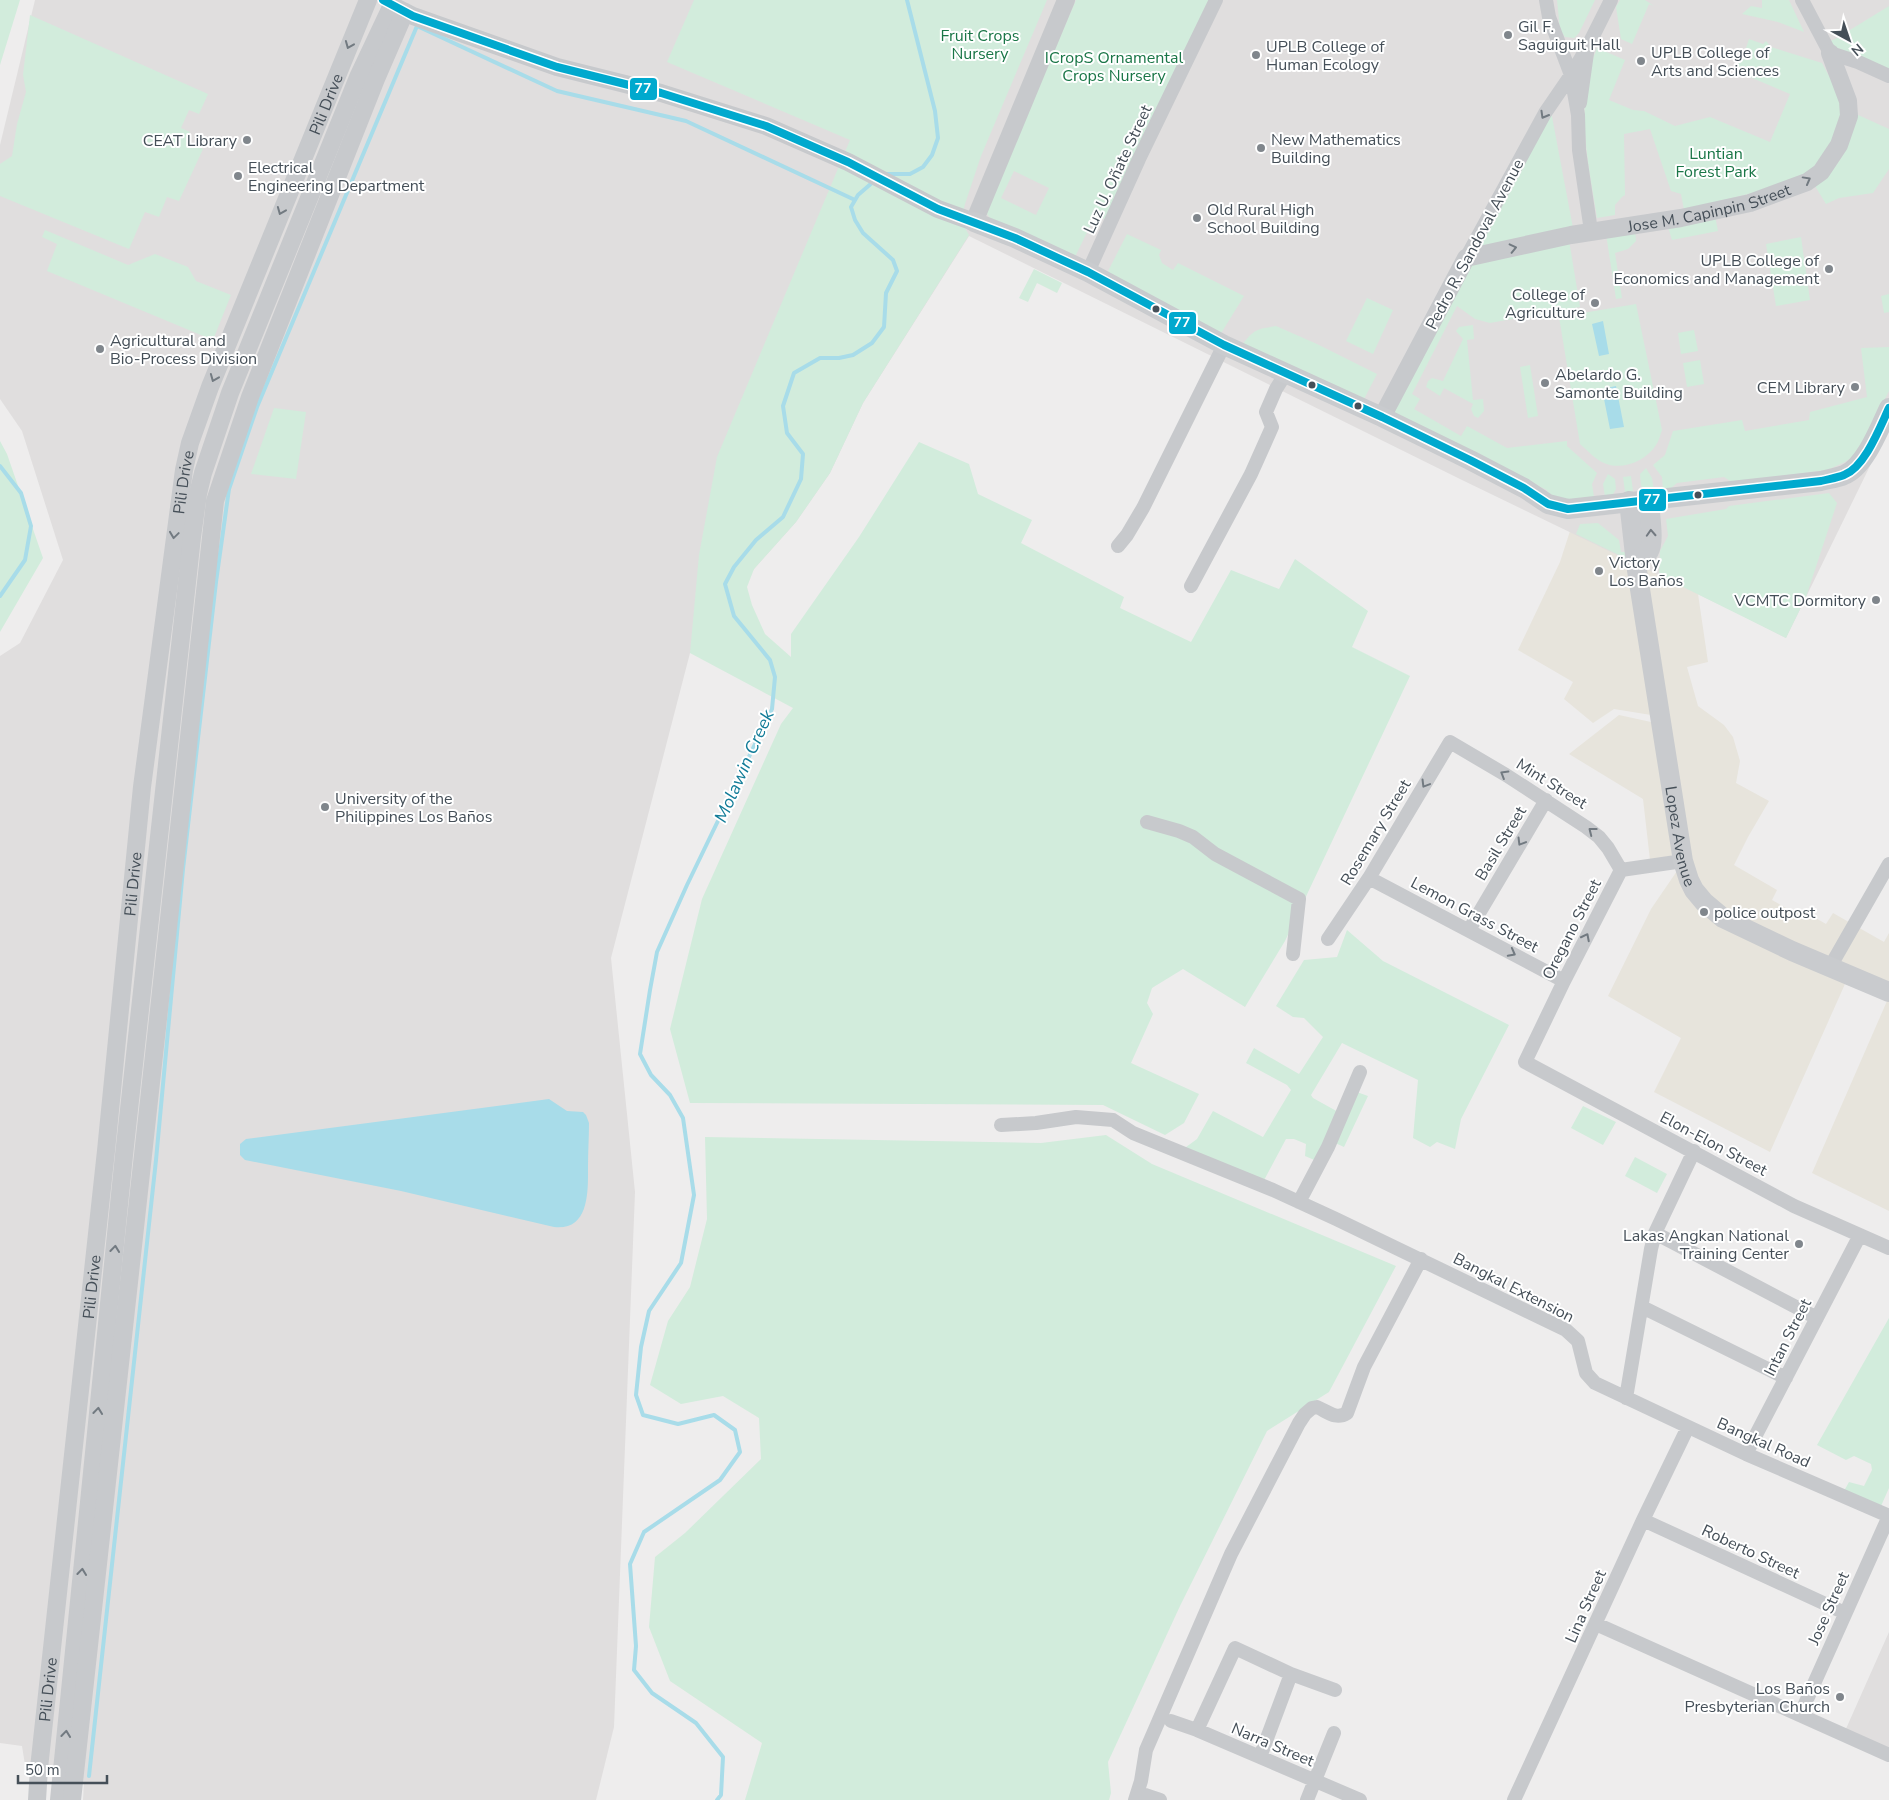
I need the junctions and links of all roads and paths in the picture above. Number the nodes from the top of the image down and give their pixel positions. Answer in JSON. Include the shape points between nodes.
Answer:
{"nodes":[{"id":1,"x":368,"y":0,"type":"edge"},
{"id":2,"x":1066,"y":0,"type":"edge"},
{"id":3,"x":1216,"y":0,"type":"edge"},
{"id":4,"x":1546,"y":0,"type":"edge"},
{"id":5,"x":1612,"y":0,"type":"edge"},
{"id":6,"x":1802,"y":0,"type":"edge"},
{"id":7,"x":393,"y":4,"type":"edge"},
{"id":8,"x":1588,"y":46,"type":"junction"},
{"id":9,"x":1830,"y":53,"type":"junction"},
{"id":10,"x":1571,"y":75,"type":"junction"},
{"id":11,"x":1889,"y":76,"type":"edge"},
{"id":12,"x":1578,"y":115,"type":"junction"},
{"id":13,"x":974,"y":222,"type":"junction"},
{"id":14,"x":1591,"y":231,"type":"junction"},
{"id":15,"x":1466,"y":258,"type":"junction"},
{"id":16,"x":1088,"y":272,"type":"junction"},
{"id":17,"x":1224,"y":345,"type":"junction"},
{"id":18,"x":1286,"y":373,"type":"junction"},
{"id":19,"x":1889,"y":408,"type":"edge"},
{"id":20,"x":1382,"y":417,"type":"junction"},
{"id":21,"x":1639,"y":500,"type":"junction"},
{"id":22,"x":1118,"y":546,"type":"dead end"},
{"id":23,"x":1191,"y":586,"type":"dead end"},
{"id":24,"x":1450,"y":742,"type":"joint"},
{"id":25,"x":1546,"y":800,"type":"junction"},
{"id":26,"x":1147,"y":822,"type":"dead end"},
{"id":27,"x":1683,"y":861,"type":"junction"},
{"id":28,"x":1889,"y":864,"type":"edge"},
{"id":29,"x":1621,"y":870,"type":"junction"},
{"id":30,"x":1369,"y":878,"type":"junction"},
{"id":31,"x":1468,"y":930,"type":"junction"},
{"id":32,"x":1328,"y":939,"type":"dead end"},
{"id":33,"x":1293,"y":954,"type":"dead end"},
{"id":34,"x":1830,"y":967,"type":"junction"},
{"id":35,"x":1564,"y":980,"type":"junction"},
{"id":36,"x":1889,"y":992,"type":"edge"},
{"id":37,"x":1525,"y":1062,"type":"joint"},
{"id":38,"x":1360,"y":1072,"type":"dead end"},
{"id":39,"x":1001,"y":1125,"type":"dead end"},
{"id":40,"x":1694,"y":1151,"type":"junction"},
{"id":41,"x":1299,"y":1202,"type":"junction"},
{"id":42,"x":1655,"y":1233,"type":"junction"},
{"id":43,"x":1860,"y":1235,"type":"junction"},
{"id":44,"x":1889,"y":1248,"type":"edge"},
{"id":45,"x":1421,"y":1259,"type":"junction"},
{"id":46,"x":1642,"y":1307,"type":"junction"},
{"id":47,"x":1817,"y":1318,"type":"junction"},
{"id":48,"x":1786,"y":1378,"type":"junction"},
{"id":49,"x":1626,"y":1398,"type":"junction"},
{"id":50,"x":1688,"y":1427,"type":"junction"},
{"id":51,"x":1746,"y":1454,"type":"junction"},
{"id":52,"x":1889,"y":1516,"type":"edge"},
{"id":53,"x":1643,"y":1520,"type":"junction"},
{"id":54,"x":1845,"y":1613,"type":"junction"},
{"id":55,"x":1596,"y":1624,"type":"junction"},
{"id":56,"x":1291,"y":1674,"type":"junction"},
{"id":57,"x":1335,"y":1690,"type":"dead end"},
{"id":58,"x":1800,"y":1715,"type":"junction"},
{"id":59,"x":1171,"y":1721,"type":"dead end"},
{"id":60,"x":1197,"y":1730,"type":"junction"},
{"id":61,"x":1334,"y":1733,"type":"dead end"},
{"id":62,"x":1889,"y":1755,"type":"edge"},
{"id":63,"x":1260,"y":1757,"type":"junction"},
{"id":64,"x":1315,"y":1781,"type":"junction"},
{"id":65,"x":1140,"y":1798,"type":"edge"},
{"id":66,"x":37,"y":1800,"type":"edge"},
{"id":67,"x":59,"y":1800,"type":"edge"},
{"id":68,"x":72,"y":1800,"type":"edge"},
{"id":69,"x":1160,"y":1800,"type":"edge"},
{"id":70,"x":1307,"y":1800,"type":"edge"},
{"id":71,"x":1360,"y":1800,"type":"edge"},
{"id":72,"x":1514,"y":1800,"type":"edge"}],
"edges":[{"from":1,"to":66,"type":"street","name":"Pili Drive","one_way":true,"via":[[213,379],[184,470],[141,796]]},
{"from":2,"to":13,"type":"street"},
{"from":3,"to":16,"type":"street","name":"Luz U. Oñate Street"},
{"from":4,"to":10,"type":"street","via":[[1549,17]]},
{"from":5,"to":8,"type":"street"},
{"from":6,"to":9,"type":"street"},
{"from":7,"to":13,"type":"street","via":[[558,68],[661,93],[766,126],[848,162],[938,209]]},
{"from":67,"to":7,"type":"street","one_way":true,"via":[[124,1155],[198,494],[230,393],[359,75]]},
{"from":7,"to":68,"type":"street","via":[[372,88],[254,388],[214,500]]},
{"from":8,"to":10,"type":"street","name":"Pedro R. Sandoval Avenue"},
{"from":8,"to":12,"type":"street"},
{"from":9,"to":11,"type":"street"},
{"from":14,"to":9,"type":"street","name":"Jose M. Capinpin Street","one_way":true,"via":[[1681,218],[1750,203],[1814,177],[1840,144],[1849,116],[1848,101]]},
{"from":10,"to":12,"type":"street"},
{"from":10,"to":15,"type":"street","name":"Pedro R. Sandoval Avenue","one_way":true,"via":[[1545,113]]},
{"from":12,"to":14,"type":"street","via":[[1579,150]]},
{"from":13,"to":16,"type":"main road"},
{"from":15,"to":14,"type":"street","name":"Jose M. Capinpin Street","one_way":true},
{"from":15,"to":20,"type":"street","name":"Pedro R. Sandoval Avenue"},
{"from":16,"to":17,"type":"main road"},
{"from":17,"to":18,"type":"main road"},
{"from":17,"to":22,"type":"street","via":[[1143,508]]},
{"from":18,"to":20,"type":"main road"},
{"from":18,"to":23,"type":"street","via":[[1266,412],[1272,427],[1251,474]]},
{"from":19,"to":21,"type":"main road","via":[[1864,456],[1844,475],[1821,481]]},
{"from":20,"to":21,"type":"main road","via":[[1524,488],[1548,504],[1568,509]]},
{"from":21,"to":27,"type":"main road","name":"Lopez Avenue","via":[[1636,560]]},
{"from":25,"to":24,"type":"street","name":"Mint Street","one_way":true},
{"from":24,"to":30,"type":"street","name":"Rosemary Street","one_way":true},
{"from":29,"to":25,"type":"street","name":"Mint Street","one_way":true,"via":[[1599,837]]},
{"from":25,"to":31,"type":"street","name":"Basil Street","one_way":true},
{"from":26,"to":33,"type":"street","via":[[1186,834],[1215,854],[1299,899]]},
{"from":27,"to":29,"type":"street","name":"Oregano Street"},
{"from":27,"to":34,"type":"main road","name":"Lopez Avenue","via":[[1694,890],[1722,918]]},
{"from":28,"to":34,"type":"street"},
{"from":35,"to":29,"type":"street","name":"Oregano Street","one_way":true},
{"from":30,"to":31,"type":"street","name":"Lemon Grass Street"},
{"from":30,"to":32,"type":"street","name":"Rosemary Street"},
{"from":31,"to":35,"type":"street","name":"Lemon Grass Street","one_way":true},
{"from":34,"to":36,"type":"main road","name":"Lopez Avenue"},
{"from":35,"to":37,"type":"street","name":"Oregano Street"},
{"from":37,"to":40,"type":"street","name":"Elon-Elon Street"},
{"from":38,"to":41,"type":"street","via":[[1328,1147]]},
{"from":39,"to":41,"type":"street","name":"Bangkal Extension","via":[[1076,1117],[1113,1120],[1133,1133]]},
{"from":40,"to":42,"type":"street"},
{"from":40,"to":43,"type":"street","name":"Elon-Elon Street","via":[[1794,1206]]},
{"from":41,"to":45,"type":"street","name":"Bangkal Extension"},
{"from":42,"to":46,"type":"street"},
{"from":42,"to":47,"type":"street"},
{"from":43,"to":44,"type":"street","name":"Elon-Elon Street"},
{"from":43,"to":47,"type":"street","name":"Intan Street"},
{"from":45,"to":49,"type":"street","name":"Bangkal Extension","via":[[1566,1330],[1578,1341],[1586,1373],[1594,1383]]},
{"from":45,"to":65,"type":"street","via":[[1364,1367],[1347,1413],[1336,1416],[1317,1407],[1312,1408],[1293,1433],[1210,1598],[1146,1750]]},
{"from":46,"to":48,"type":"street"},
{"from":46,"to":49,"type":"street"},
{"from":47,"to":48,"type":"street","name":"Intan Street"},
{"from":48,"to":51,"type":"street","name":"Intan Street"},
{"from":49,"to":50,"type":"street","name":"Bangkal Road"},
{"from":50,"to":51,"type":"street","name":"Bangkal Road"},
{"from":50,"to":53,"type":"street","name":"Lina Street"},
{"from":51,"to":52,"type":"street","name":"Bangkal Road"},
{"from":52,"to":54,"type":"street","name":"Jose Street"},
{"from":53,"to":54,"type":"street","name":"Roberto Street"},
{"from":53,"to":55,"type":"street","name":"Lina Street"},
{"from":54,"to":58,"type":"street","name":"Jose Street"},
{"from":55,"to":58,"type":"street"},
{"from":55,"to":72,"type":"street","name":"Lina Street"},
{"from":56,"to":57,"type":"street"},
{"from":56,"to":60,"type":"street","via":[[1235,1648]]},
{"from":56,"to":63,"type":"street"},
{"from":58,"to":62,"type":"street"},
{"from":59,"to":60,"type":"street","name":"Narra Street"},
{"from":60,"to":63,"type":"street","name":"Narra Street"},
{"from":61,"to":64,"type":"street"},
{"from":63,"to":64,"type":"street","name":"Narra Street"},
{"from":64,"to":70,"type":"street"},
{"from":64,"to":71,"type":"street","name":"Narra Street"},
{"from":65,"to":69,"type":"street"}]}
